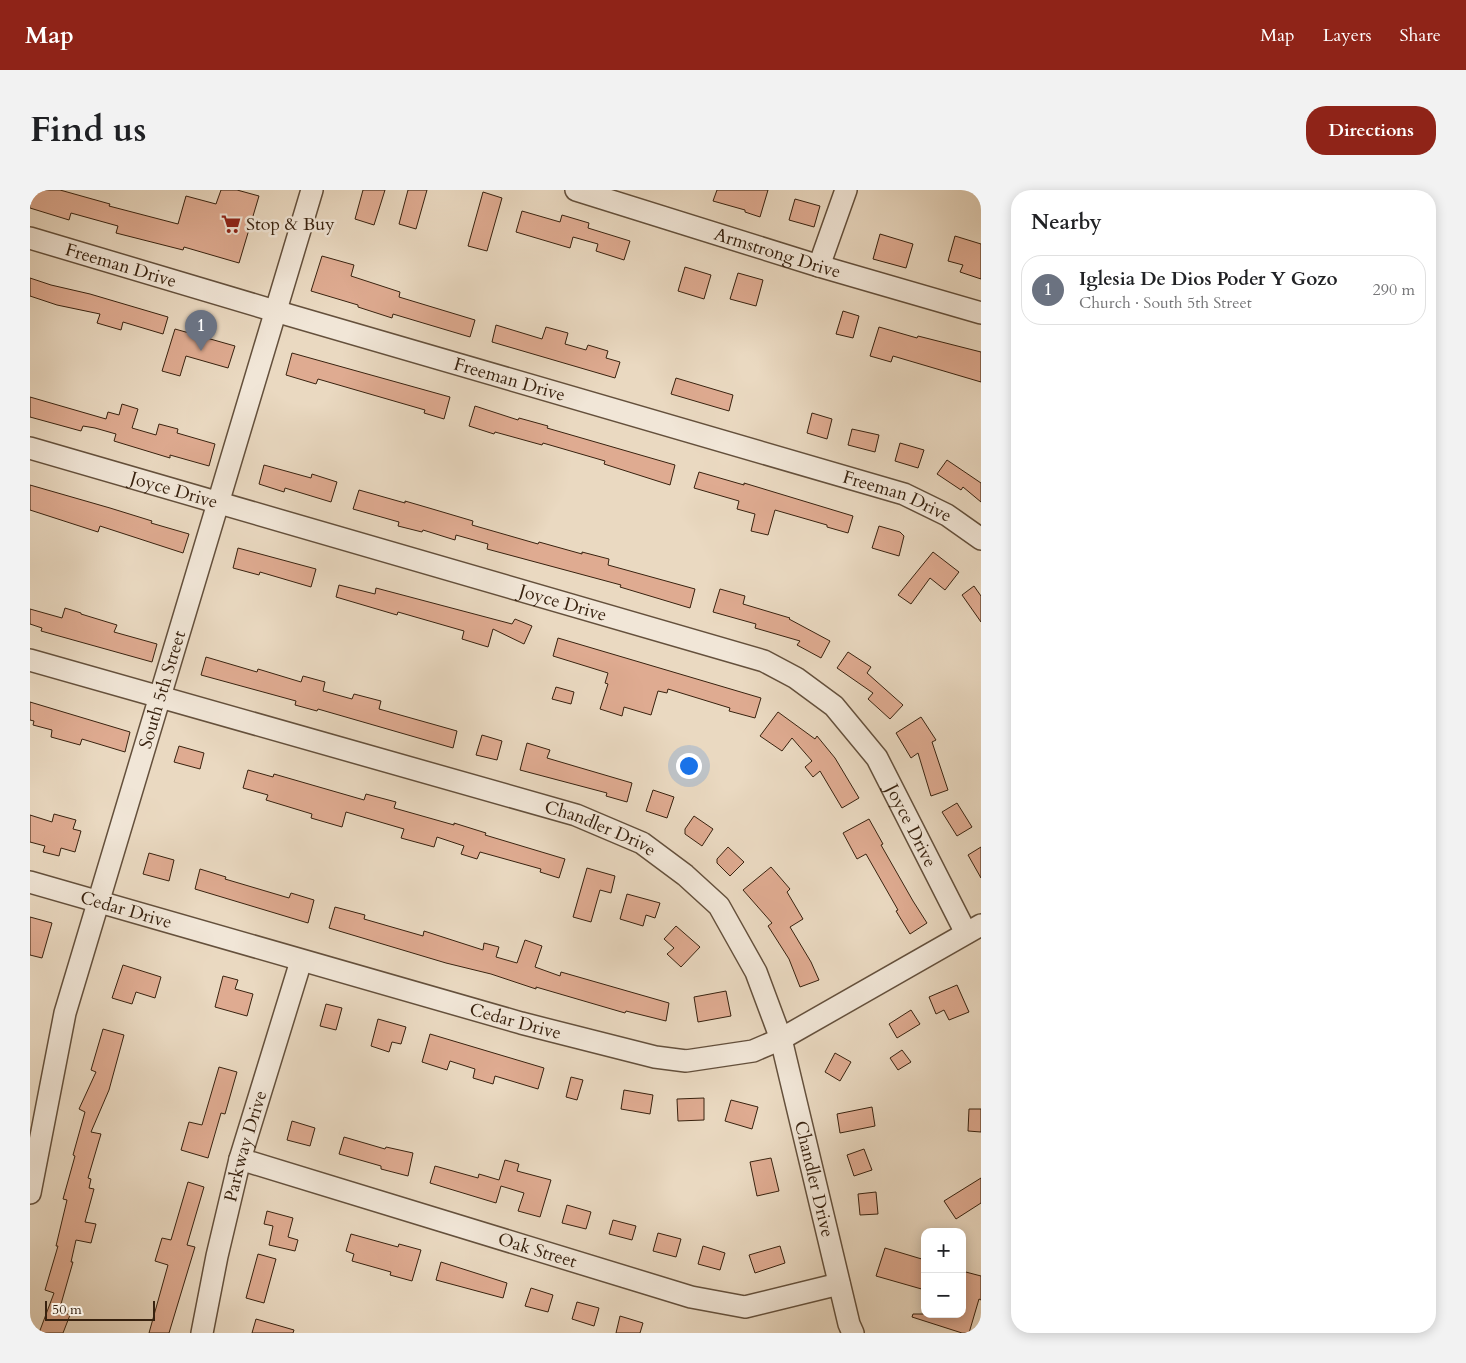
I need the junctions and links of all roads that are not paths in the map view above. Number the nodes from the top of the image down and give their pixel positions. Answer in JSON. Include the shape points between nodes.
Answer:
{"nodes":[{"id":1,"x":312,"y":190,"type":"edge"},
{"id":2,"x":576,"y":190,"type":"edge"},
{"id":3,"x":846,"y":190,"type":"edge"},
{"id":4,"x":601,"y":194,"type":"edge"},
{"id":5,"x":30,"y":238,"type":"edge"},
{"id":6,"x":819,"y":266,"type":"junction"},
{"id":7,"x":275,"y":311,"type":"junction"},
{"id":8,"x":981,"y":313,"type":"edge"},
{"id":9,"x":30,"y":448,"type":"edge"},
{"id":10,"x":217,"y":503,"type":"junction"},
{"id":11,"x":981,"y":539,"type":"edge"},
{"id":12,"x":30,"y":660,"type":"edge"},
{"id":13,"x":160,"y":698,"type":"junction"},
{"id":14,"x":30,"y":882,"type":"edge"},
{"id":15,"x":98,"y":902,"type":"junction"},
{"id":16,"x":973,"y":929,"type":"edge"},
{"id":17,"x":301,"y":961,"type":"junction"},
{"id":18,"x":781,"y":1039,"type":"junction"},
{"id":19,"x":35,"y":1136,"type":"edge"},
{"id":20,"x":240,"y":1159,"type":"junction"},
{"id":21,"x":30,"y":1193,"type":"edge"},
{"id":22,"x":839,"y":1284,"type":"junction"},
{"id":23,"x":202,"y":1333,"type":"edge"},
{"id":24,"x":853,"y":1333,"type":"edge"}],
"edges":[{"from":1,"to":7,"type":"street","name":"South 5th Street"},
{"from":2,"to":4,"type":"street","name":"Armstrong Drive"},
{"from":3,"to":6,"type":"street"},
{"from":4,"to":6,"type":"street","name":"Armstrong Drive"},
{"from":5,"to":7,"type":"street","name":"Freeman Drive"},
{"from":6,"to":8,"type":"street","name":"Armstrong Drive"},
{"from":7,"to":10,"type":"street","name":"South 5th Street"},
{"from":7,"to":11,"type":"street","name":"Freeman Drive","via":[[904,494],[947,515]]},
{"from":9,"to":10,"type":"street","name":"Joyce Drive"},
{"from":10,"to":13,"type":"street","name":"South 5th Street"},
{"from":10,"to":16,"type":"street","name":"Joyce Drive","via":[[764,661],[796,678],[834,706],[877,758]]},
{"from":12,"to":13,"type":"street","name":"Chandler Drive"},
{"from":13,"to":15,"type":"street","name":"South 5th Street"},
{"from":13,"to":18,"type":"street","name":"Chandler Drive","via":[[576,815],[642,843],[686,875],[718,906],[756,972]]},
{"from":14,"to":15,"type":"street","name":"Cedar Drive"},
{"from":15,"to":17,"type":"street","name":"Cedar Drive"},
{"from":15,"to":19,"type":"street","name":"South 5th Street","via":[[65,1013]]},
{"from":16,"to":18,"type":"street","name":"Cedar Drive"},
{"from":17,"to":18,"type":"street","name":"Cedar Drive","via":[[655,1057],[686,1061],[752,1051]]},
{"from":17,"to":20,"type":"street","name":"Parkway Drive"},
{"from":18,"to":22,"type":"street","name":"Chandler Drive"},
{"from":19,"to":21,"type":"street","name":"South 5th Street"},
{"from":20,"to":22,"type":"street","name":"Oak Street","via":[[691,1297],[745,1307]]},
{"from":20,"to":23,"type":"street","name":"Parkway Drive"},
{"from":22,"to":24,"type":"street","name":"Chandler Drive"}]}
